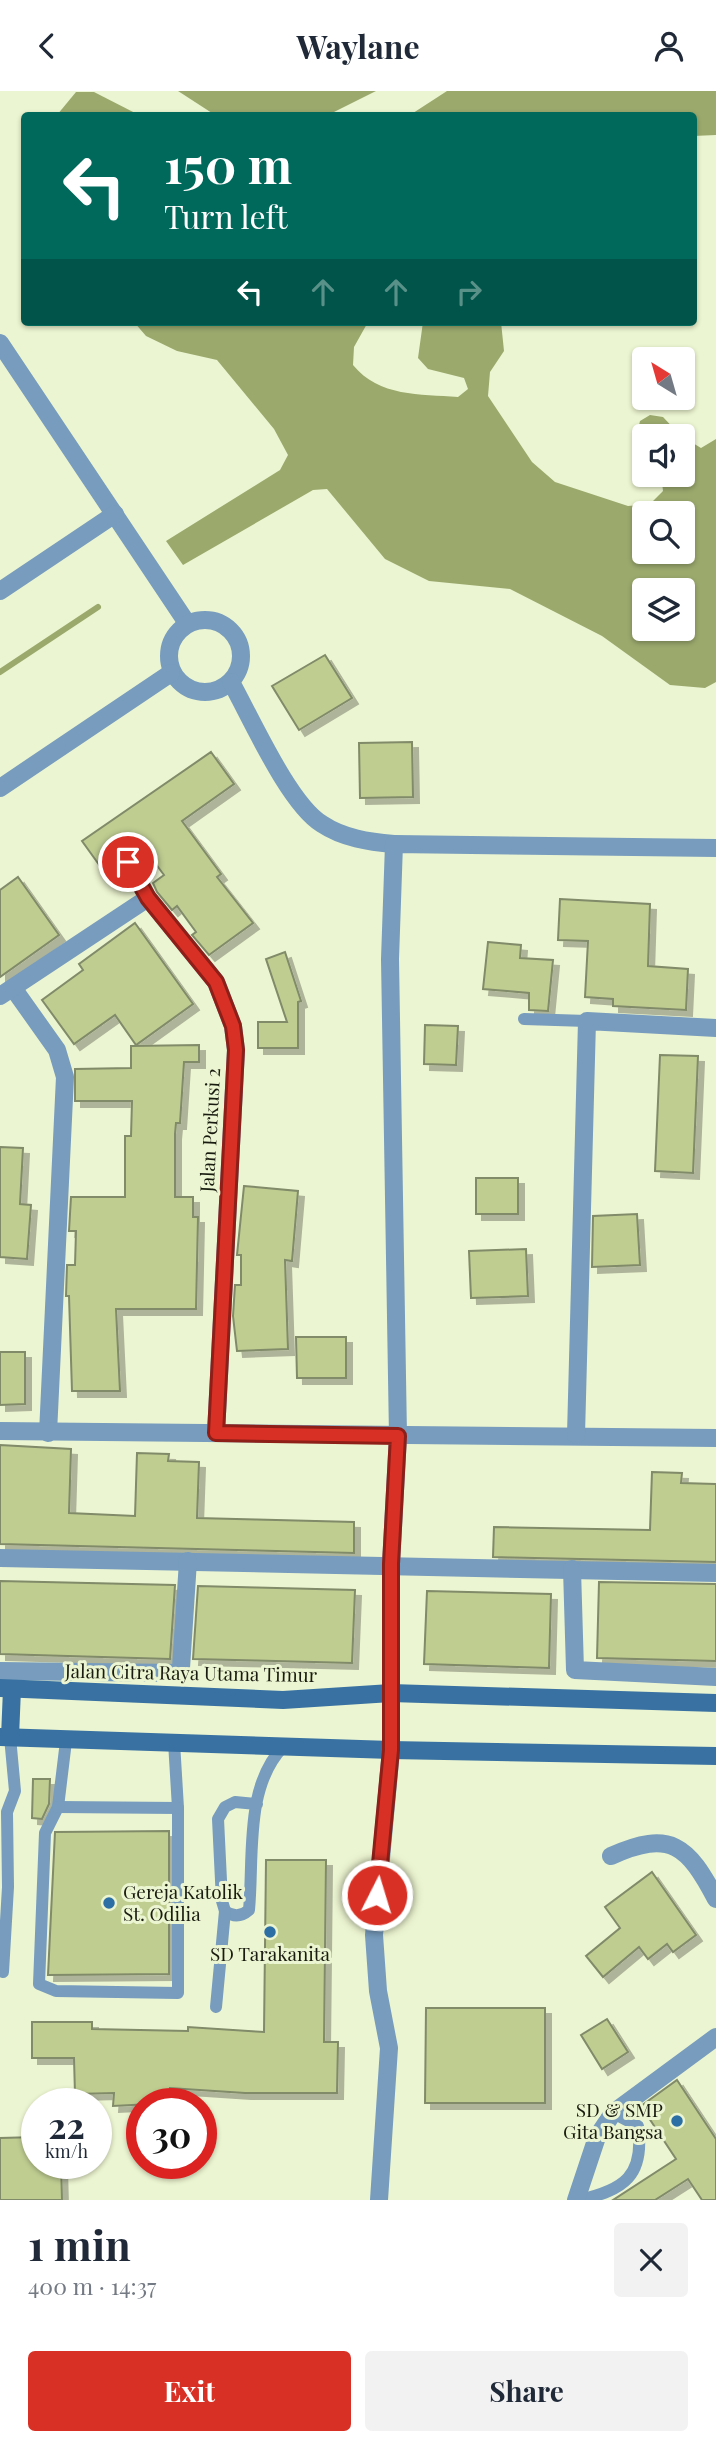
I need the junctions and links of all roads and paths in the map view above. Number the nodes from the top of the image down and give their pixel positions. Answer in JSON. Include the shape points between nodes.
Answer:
{"nodes":[{"id":1,"x":0,"y":343,"type":"edge"},
{"id":2,"x":115,"y":515,"type":"junction"},
{"id":3,"x":0,"y":591,"type":"edge"},
{"id":4,"x":187,"y":623,"type":"junction"},
{"id":5,"x":171,"y":673,"type":"junction"},
{"id":6,"x":231,"y":682,"type":"junction"},
{"id":7,"x":0,"y":788,"type":"edge"},
{"id":8,"x":394,"y":844,"type":"junction"},
{"id":9,"x":716,"y":848,"type":"edge"},
{"id":10,"x":128,"y":862,"type":"dead end"},
{"id":11,"x":148,"y":898,"type":"junction"},
{"id":12,"x":6,"y":992,"type":"edge"},
{"id":13,"x":524,"y":1019,"type":"dead end"},
{"id":14,"x":587,"y":1021,"type":"junction"},
{"id":15,"x":716,"y":1028,"type":"edge"},
{"id":16,"x":0,"y":1431,"type":"edge"},
{"id":17,"x":48,"y":1433,"type":"junction"},
{"id":18,"x":216,"y":1433,"type":"junction"},
{"id":19,"x":576,"y":1435,"type":"junction"},
{"id":20,"x":398,"y":1436,"type":"junction"},
{"id":21,"x":716,"y":1438,"type":"edge"},
{"id":22,"x":0,"y":1558,"type":"edge"},
{"id":23,"x":188,"y":1561,"type":"junction"},
{"id":24,"x":391,"y":1564,"type":"junction"},
{"id":25,"x":572,"y":1569,"type":"junction"},
{"id":26,"x":716,"y":1573,"type":"edge"},
{"id":27,"x":0,"y":1671,"type":"edge"},
{"id":28,"x":716,"y":1677,"type":"edge"},
{"id":29,"x":6,"y":1688,"type":"edge"},
{"id":30,"x":391,"y":1693,"type":"junction"},
{"id":31,"x":716,"y":1703,"type":"edge"},
{"id":32,"x":5,"y":1737,"type":"edge"},
{"id":33,"x":66,"y":1741,"type":"junction"},
{"id":34,"x":174,"y":1742,"type":"junction"},
{"id":35,"x":284,"y":1746,"type":"junction"},
{"id":36,"x":391,"y":1750,"type":"junction"},
{"id":37,"x":716,"y":1756,"type":"edge"},
{"id":38,"x":257,"y":1804,"type":"junction"},
{"id":39,"x":58,"y":1807,"type":"junction"},
{"id":40,"x":178,"y":1808,"type":"junction"},
{"id":41,"x":3,"y":1812,"type":"edge"},
{"id":42,"x":611,"y":1856,"type":"dead end"},
{"id":43,"x":716,"y":1899,"type":"edge"},
{"id":44,"x":225,"y":1912,"type":"junction"},
{"id":45,"x":3,"y":1972,"type":"dead end"},
{"id":46,"x":216,"y":2007,"type":"dead end"},
{"id":47,"x":716,"y":2037,"type":"edge"},
{"id":48,"x":613,"y":2113,"type":"junction"},
{"id":49,"x":379,"y":2200,"type":"edge"},
{"id":50,"x":577,"y":2200,"type":"edge"}],
"edges":[{"from":1,"to":2,"type":"street"},
{"from":2,"to":3,"type":"street"},
{"from":2,"to":4,"type":"street"},
{"from":4,"to":5,"type":"street","via":[[173,636],[167,654]]},
{"from":4,"to":6,"type":"street","via":[[208,619],[227,626],[240,643],[241,664]]},
{"from":5,"to":6,"type":"street","via":[[187,689],[211,693]]},
{"from":5,"to":7,"type":"street"},
{"from":6,"to":8,"type":"street","via":[[281,772],[315,819],[342,834]]},
{"from":8,"to":9,"type":"street"},
{"from":8,"to":20,"type":"street","via":[[390,959]]},
{"from":10,"to":11,"type":"street","name":"Jalan Perkusi 2"},
{"from":11,"to":12,"type":"street"},
{"from":11,"to":18,"type":"street","name":"Jalan Perkusi 2","via":[[216,982],[233,1026],[236,1050]]},
{"from":12,"to":17,"type":"street","via":[[57,1050],[65,1077]]},
{"from":13,"to":14,"type":"lane"},
{"from":14,"to":15,"type":"street"},
{"from":14,"to":19,"type":"street"},
{"from":16,"to":17,"type":"street"},
{"from":17,"to":18,"type":"street"},
{"from":18,"to":20,"type":"street"},
{"from":19,"to":20,"type":"street"},
{"from":19,"to":21,"type":"street"},
{"from":20,"to":24,"type":"street"},
{"from":22,"to":23,"type":"street"},
{"from":23,"to":24,"type":"street"},
{"from":23,"to":27,"type":"street","via":[[181,1668],[176,1673]]},
{"from":24,"to":25,"type":"street"},
{"from":24,"to":30,"type":"street"},
{"from":25,"to":26,"type":"street"},
{"from":25,"to":28,"type":"street","via":[[575,1670]]},
{"from":29,"to":30,"type":"main road","name":"Jalan Citra Raya Utama Timur","via":[[283,1700]]},
{"from":29,"to":32,"type":"main road"},
{"from":30,"to":31,"type":"main road","name":"Jalan Citra Raya Utama Timur"},
{"from":30,"to":36,"type":"street"},
{"from":32,"to":33,"type":"main road"},
{"from":32,"to":41,"type":"lane","via":[[15,1791]]},
{"from":33,"to":34,"type":"main road"},
{"from":33,"to":39,"type":"lane"},
{"from":34,"to":35,"type":"main road"},
{"from":34,"to":40,"type":"lane"},
{"from":35,"to":36,"type":"main road"},
{"from":35,"to":38,"type":"lane","via":[[273,1756]]},
{"from":36,"to":37,"type":"main road"},
{"from":36,"to":49,"type":"street","via":[[374,1935],[389,2048]]},
{"from":38,"to":44,"type":"lane","via":[[249,1910],[243,1915]]},
{"from":38,"to":44,"type":"lane","via":[[235,1802],[225,1807],[218,1819]]},
{"from":39,"to":40,"type":"lane"},
{"from":39,"to":40,"type":"lane","via":[[45,1833],[39,1984],[56,1991],[178,1993]]},
{"from":41,"to":45,"type":"lane","via":[[8,1887]]},
{"from":42,"to":43,"type":"street","via":[[638,1844],[667,1845],[691,1857]]},
{"from":44,"to":46,"type":"lane"},
{"from":47,"to":48,"type":"street"},
{"from":48,"to":50,"type":"street","via":[[597,2137]]},
{"from":48,"to":50,"type":"lane","via":[[638,2126],[641,2149],[635,2171],[607,2194]]}]}
